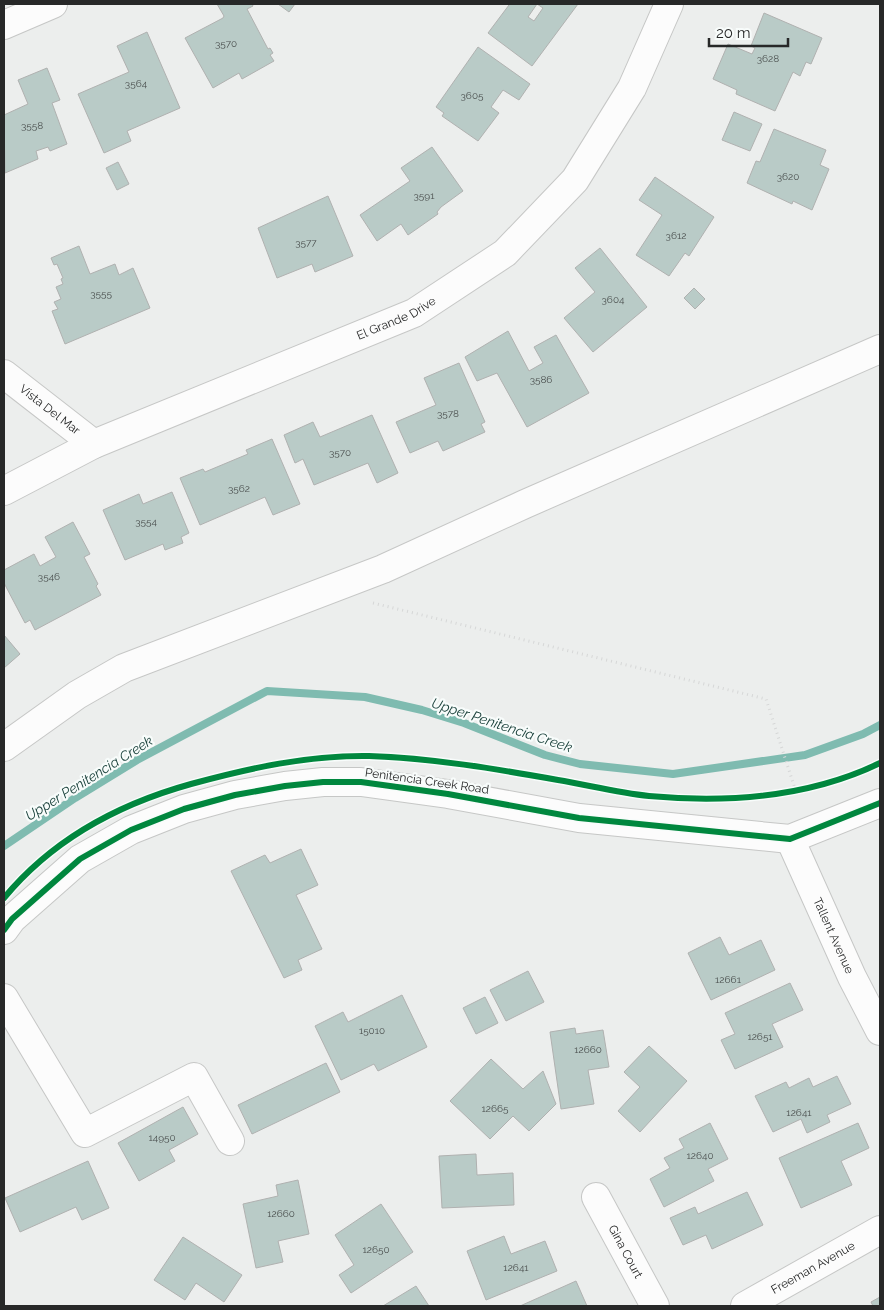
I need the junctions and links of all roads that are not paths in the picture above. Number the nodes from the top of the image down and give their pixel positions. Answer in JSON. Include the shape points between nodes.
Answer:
{"nodes":[{"id":1,"x":53,"y":4,"type":"edge"},
{"id":2,"x":669,"y":4,"type":"edge"},
{"id":3,"x":4,"y":25,"type":"edge"},
{"id":4,"x":880,"y":349,"type":"edge"},
{"id":5,"x":4,"y":374,"type":"edge"},
{"id":6,"x":94,"y":444,"type":"junction"},
{"id":7,"x":4,"y":491,"type":"edge"},
{"id":8,"x":4,"y":747,"type":"edge"},
{"id":9,"x":880,"y":803,"type":"edge"},
{"id":10,"x":790,"y":839,"type":"junction"},
{"id":11,"x":4,"y":930,"type":"edge"},
{"id":12,"x":4,"y":998,"type":"edge"},
{"id":13,"x":880,"y":1031,"type":"edge"},
{"id":14,"x":230,"y":1141,"type":"dead end"},
{"id":15,"x":596,"y":1197,"type":"dead end"},
{"id":16,"x":880,"y":1230,"type":"edge"},
{"id":17,"x":655,"y":1306,"type":"edge"},
{"id":18,"x":745,"y":1306,"type":"edge"}],
"edges":[{"from":1,"to":3,"type":"street"},
{"from":2,"to":6,"type":"street","name":"El Grande Drive","via":[[632,88],[575,180],[505,253],[414,313]]},
{"from":4,"to":8,"type":"street","via":[[383,569],[124,668],[77,694]]},
{"from":5,"to":6,"type":"street","name":"Vista Del Mar"},
{"from":6,"to":7,"type":"street","name":"El Grande Drive"},
{"from":9,"to":10,"type":"street","name":"Penitencia Creek Road"},
{"from":10,"to":11,"type":"street","name":"Penitencia Creek Road","via":[[579,818],[361,782],[285,786],[184,809],[131,830],[80,859],[12,919]]},
{"from":10,"to":13,"type":"street","name":"Tallent Avenue"},
{"from":12,"to":14,"type":"street","via":[[85,1133],[194,1077]]},
{"from":15,"to":17,"type":"street","name":"Gina Court"},
{"from":16,"to":18,"type":"street","name":"Freeman Avenue"}]}
